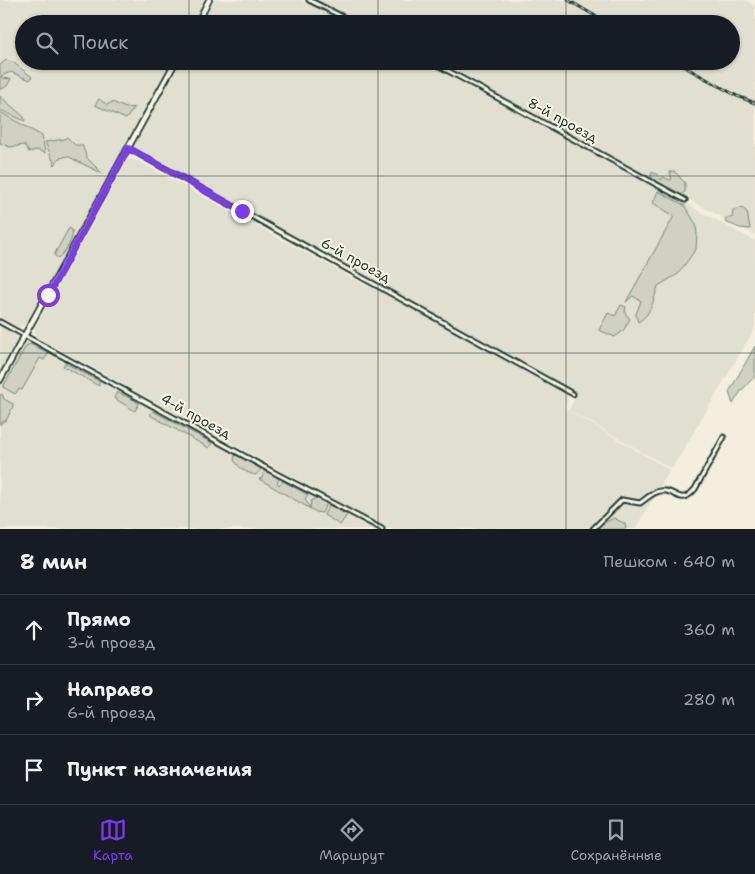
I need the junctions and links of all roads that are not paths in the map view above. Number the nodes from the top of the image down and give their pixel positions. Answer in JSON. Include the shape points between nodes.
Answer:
{"nodes":[{"id":1,"x":210,"y":0,"type":"edge"},
{"id":2,"x":309,"y":0,"type":"edge"},
{"id":3,"x":201,"y":15,"type":"edge"},
{"id":4,"x":339,"y":15,"type":"edge"},
{"id":5,"x":171,"y":70,"type":"edge"},
{"id":6,"x":447,"y":70,"type":"edge"},
{"id":7,"x":128,"y":148,"type":"junction"},
{"id":8,"x":685,"y":200,"type":"dead end"},
{"id":9,"x":0,"y":322,"type":"edge"},
{"id":10,"x":25,"y":335,"type":"junction"},
{"id":11,"x":0,"y":380,"type":"edge"},
{"id":12,"x":573,"y":394,"type":"dead end"},
{"id":13,"x":724,"y":437,"type":"dead end"},
{"id":14,"x":382,"y":529,"type":"edge"},
{"id":15,"x":593,"y":529,"type":"edge"}],
"edges":[{"from":1,"to":3,"type":"street"},
{"from":2,"to":4,"type":"street"},
{"from":5,"to":7,"type":"street"},
{"from":6,"to":8,"type":"street","name":"8-й проезд"},
{"from":7,"to":10,"type":"street"},
{"from":7,"to":12,"type":"street","name":"6-й проезд"},
{"from":9,"to":10,"type":"street","name":"4-й проезд"},
{"from":10,"to":11,"type":"street"},
{"from":10,"to":14,"type":"street","name":"4-й проезд"},
{"from":13,"to":15,"type":"street","via":[[690,495],[680,498],[661,491],[640,503],[622,500]]}]}
